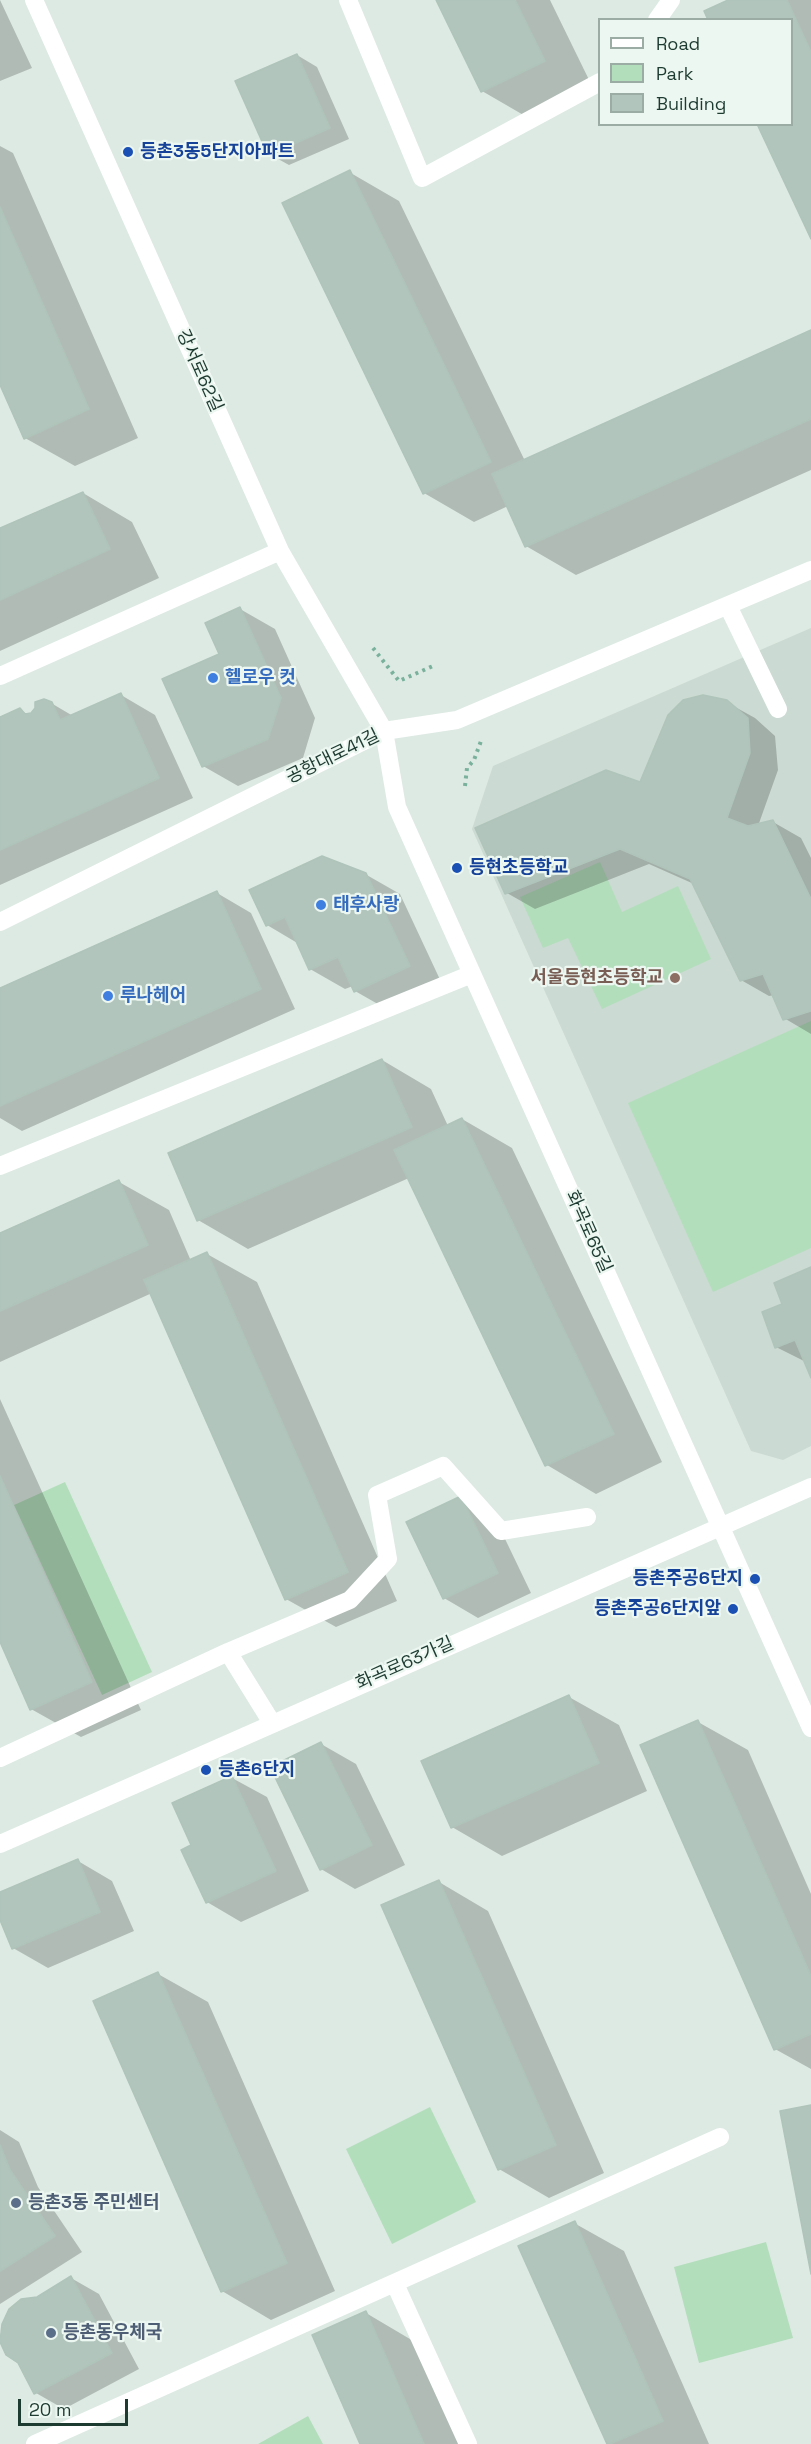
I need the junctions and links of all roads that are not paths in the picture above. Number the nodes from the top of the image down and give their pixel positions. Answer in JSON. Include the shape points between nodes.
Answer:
{"nodes":[{"id":1,"x":34,"y":0,"type":"edge"},
{"id":2,"x":348,"y":0,"type":"edge"},
{"id":3,"x":671,"y":0,"type":"edge"},
{"id":4,"x":658,"y":18,"type":"edge"},
{"id":5,"x":598,"y":83,"type":"edge"},
{"id":6,"x":280,"y":551,"type":"junction"},
{"id":7,"x":811,"y":570,"type":"edge"},
{"id":8,"x":728,"y":606,"type":"junction"},
{"id":9,"x":0,"y":676,"type":"edge"},
{"id":10,"x":778,"y":709,"type":"dead end"},
{"id":11,"x":384,"y":731,"type":"junction"},
{"id":12,"x":0,"y":922,"type":"edge"},
{"id":13,"x":472,"y":974,"type":"junction"},
{"id":14,"x":0,"y":1166,"type":"edge"},
{"id":15,"x":811,"y":1486,"type":"edge"},
{"id":16,"x":587,"y":1517,"type":"dead end"},
{"id":17,"x":720,"y":1525,"type":"junction"},
{"id":18,"x":228,"y":1652,"type":"junction"},
{"id":19,"x":272,"y":1723,"type":"junction"},
{"id":20,"x":811,"y":1728,"type":"edge"},
{"id":21,"x":0,"y":1758,"type":"edge"},
{"id":22,"x":0,"y":1844,"type":"edge"},
{"id":23,"x":720,"y":2138,"type":"dead end"},
{"id":24,"x":395,"y":2284,"type":"junction"},
{"id":25,"x":35,"y":2444,"type":"edge"},
{"id":26,"x":468,"y":2444,"type":"edge"}],
"edges":[{"from":1,"to":6,"type":"street","name":"강서로62길"},
{"from":2,"to":5,"type":"street","via":[[422,178]]},
{"from":3,"to":4,"type":"street"},
{"from":6,"to":9,"type":"street"},
{"from":6,"to":11,"type":"street","name":"강서로62길"},
{"from":7,"to":8,"type":"street","name":"공항대로41길"},
{"from":8,"to":10,"type":"street"},
{"from":8,"to":11,"type":"street","name":"공항대로41길","via":[[457,720]]},
{"from":11,"to":12,"type":"street","name":"공항대로41길"},
{"from":11,"to":13,"type":"street","name":"화곡로65길","via":[[397,807]]},
{"from":13,"to":14,"type":"street"},
{"from":13,"to":17,"type":"street","name":"화곡로65길"},
{"from":15,"to":17,"type":"street","name":"화곡로63가길"},
{"from":16,"to":18,"type":"street","via":[[501,1531],[443,1466],[377,1496],[388,1559],[350,1600]]},
{"from":17,"to":19,"type":"street","name":"화곡로63가길"},
{"from":17,"to":20,"type":"street","name":"화곡로65길"},
{"from":18,"to":19,"type":"street"},
{"from":18,"to":21,"type":"street"},
{"from":19,"to":22,"type":"street","name":"화곡로63가길"},
{"from":23,"to":24,"type":"street"},
{"from":24,"to":25,"type":"street"},
{"from":24,"to":26,"type":"street"}]}
